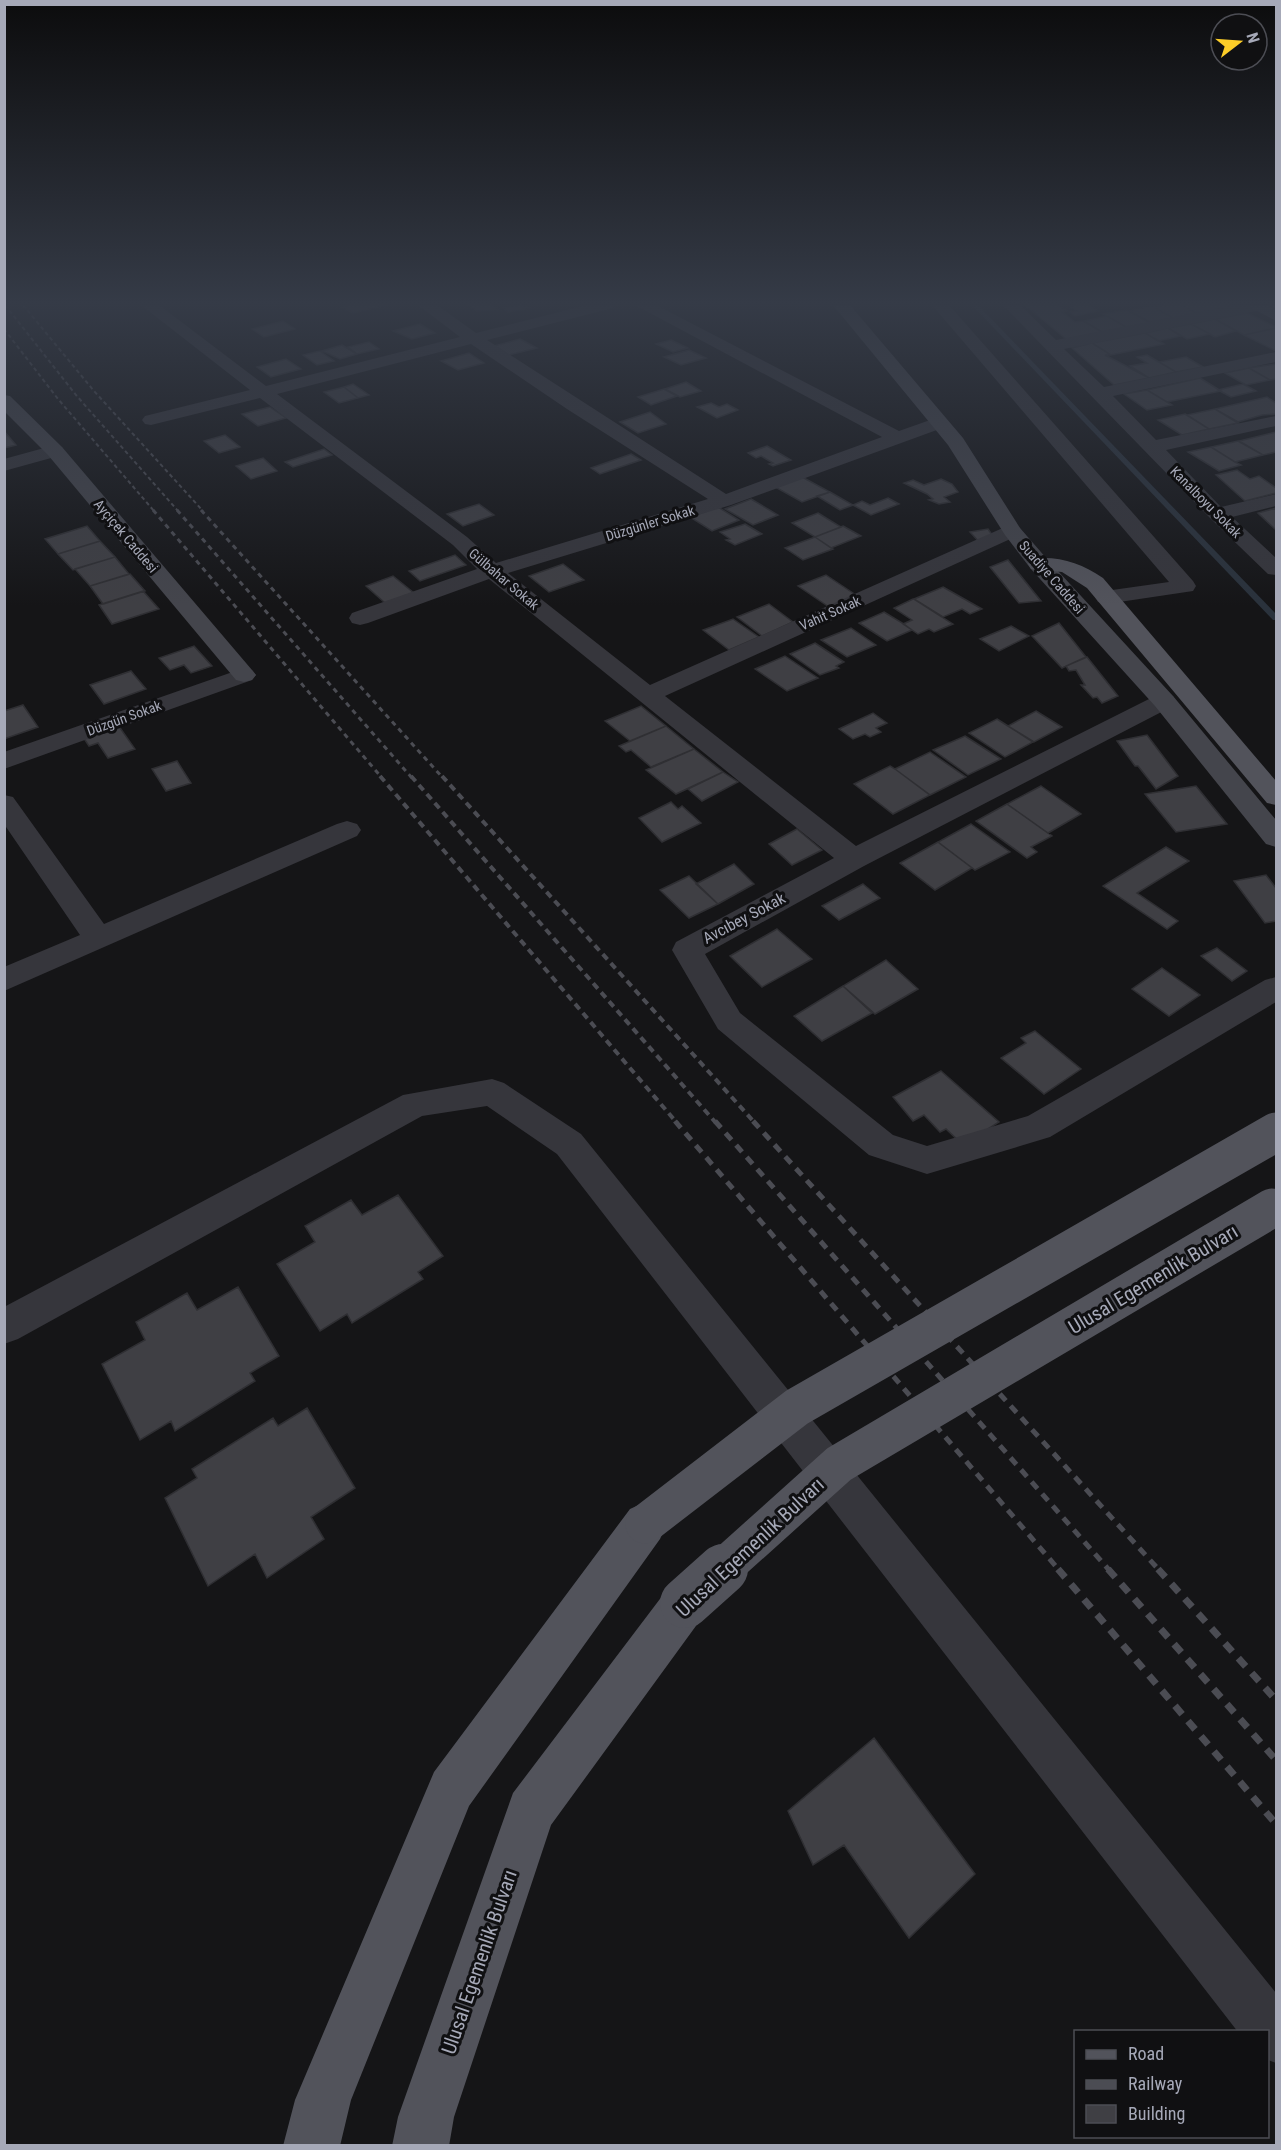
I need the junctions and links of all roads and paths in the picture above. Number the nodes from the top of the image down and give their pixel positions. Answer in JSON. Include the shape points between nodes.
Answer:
{"nodes":[{"id":1,"x":9,"y":405,"type":"edge"},
{"id":2,"x":210,"y":405,"type":"edge"},
{"id":3,"x":281,"y":405,"type":"edge"},
{"id":4,"x":572,"y":405,"type":"edge"},
{"id":5,"x":835,"y":405,"type":"edge"},
{"id":6,"x":924,"y":405,"type":"edge"},
{"id":7,"x":1027,"y":405,"type":"edge"},
{"id":8,"x":1112,"y":405,"type":"edge"},
{"id":9,"x":151,"y":420,"type":"dead end"},
{"id":10,"x":1276,"y":421,"type":"edge"},
{"id":11,"x":939,"y":423,"type":"junction"},
{"id":12,"x":898,"y":438,"type":"junction"},
{"id":13,"x":1152,"y":447,"type":"junction"},
{"id":14,"x":55,"y":452,"type":"junction"},
{"id":15,"x":4,"y":465,"type":"edge"},
{"id":16,"x":1276,"y":500,"type":"edge"},
{"id":17,"x":724,"y":501,"type":"junction"},
{"id":18,"x":1217,"y":514,"type":"junction"},
{"id":19,"x":1012,"y":531,"type":"junction"},
{"id":20,"x":1039,"y":564,"type":"junction"},
{"id":21,"x":1276,"y":569,"type":"edge"},
{"id":22,"x":492,"y":571,"type":"junction"},
{"id":23,"x":1106,"y":597,"type":"junction"},
{"id":24,"x":360,"y":618,"type":"dead end"},
{"id":25,"x":244,"y":675,"type":"joint"},
{"id":26,"x":647,"y":695,"type":"junction"},
{"id":27,"x":1164,"y":701,"type":"junction"},
{"id":28,"x":4,"y":761,"type":"edge"},
{"id":29,"x":1276,"y":797,"type":"edge"},
{"id":30,"x":4,"y":803,"type":"edge"},
{"id":31,"x":347,"y":830,"type":"dead end"},
{"id":32,"x":1276,"y":838,"type":"edge"},
{"id":33,"x":854,"y":859,"type":"junction"},
{"id":34,"x":98,"y":939,"type":"junction"},
{"id":35,"x":4,"y":980,"type":"edge"},
{"id":36,"x":1276,"y":988,"type":"edge"},
{"id":37,"x":1276,"y":1132,"type":"edge"},
{"id":38,"x":1274,"y":1207,"type":"edge"},
{"id":39,"x":4,"y":1327,"type":"edge"},
{"id":40,"x":1276,"y":2036,"type":"edge"},
{"id":41,"x":311,"y":2145,"type":"edge"},
{"id":42,"x":420,"y":2145,"type":"edge"}],
"edges":[{"from":1,"to":14,"type":"main road","name":"Ayçiçek Caddesi"},
{"from":2,"to":9,"type":"street"},
{"from":3,"to":22,"type":"street","name":"Gülbahar Sokak","via":[[460,542]]},
{"from":4,"to":17,"type":"street"},
{"from":5,"to":12,"type":"street"},
{"from":6,"to":11,"type":"main road","name":"Suadiye Caddesi"},
{"from":7,"to":23,"type":"street","via":[[1185,586]]},
{"from":8,"to":13,"type":"street","name":"Kanalboyu Sokak"},
{"from":10,"to":13,"type":"street"},
{"from":11,"to":12,"type":"street","name":"Düzgünler Sokak"},
{"from":11,"to":19,"type":"main road","name":"Suadiye Caddesi","via":[[956,442]]},
{"from":12,"to":17,"type":"street","name":"Düzgünler Sokak"},
{"from":13,"to":18,"type":"street","name":"Kanalboyu Sokak"},
{"from":14,"to":15,"type":"street"},
{"from":14,"to":25,"type":"main road","name":"Ayçiçek Caddesi"},
{"from":16,"to":18,"type":"street"},
{"from":17,"to":22,"type":"street","name":"Düzgünler Sokak"},
{"from":18,"to":21,"type":"street","name":"Kanalboyu Sokak"},
{"from":19,"to":20,"type":"main road","name":"Suadiye Caddesi"},
{"from":19,"to":26,"type":"street","name":"Vahit Sokak"},
{"from":20,"to":23,"type":"main road","via":[[1057,562],[1078,570]]},
{"from":20,"to":27,"type":"main road","name":"Suadiye Caddesi"},
{"from":22,"to":24,"type":"street","name":"Düzgünler Sokak"},
{"from":22,"to":26,"type":"street","name":"Gülbahar Sokak"},
{"from":23,"to":29,"type":"main road"},
{"from":25,"to":28,"type":"street","name":"Düzgün Sokak"},
{"from":26,"to":33,"type":"street","name":"Gülbahar Sokak"},
{"from":27,"to":32,"type":"main road","name":"Suadiye Caddesi"},
{"from":27,"to":33,"type":"street","name":"Avcıbey Sokak"},
{"from":30,"to":34,"type":"street"},
{"from":31,"to":34,"type":"street"},
{"from":33,"to":36,"type":"street","name":"Avcıbey Sokak","via":[[687,950],[729,1022],[881,1144],[927,1160],[1038,1127]]},
{"from":34,"to":35,"type":"street"},
{"from":37,"to":41,"type":"main road","bridge":true,"via":[[797,1407],[645,1524],[451,1789],[323,2100]]},
{"from":38,"to":42,"type":"main road","name":"Ulusal Egemenlik Bulvarı","bridge":true,"via":[[839,1464],[685,1603],[531,1811],[426,2117]]},
{"from":39,"to":40,"type":"street","via":[[415,1104],[492,1092],[569,1144]]}]}
